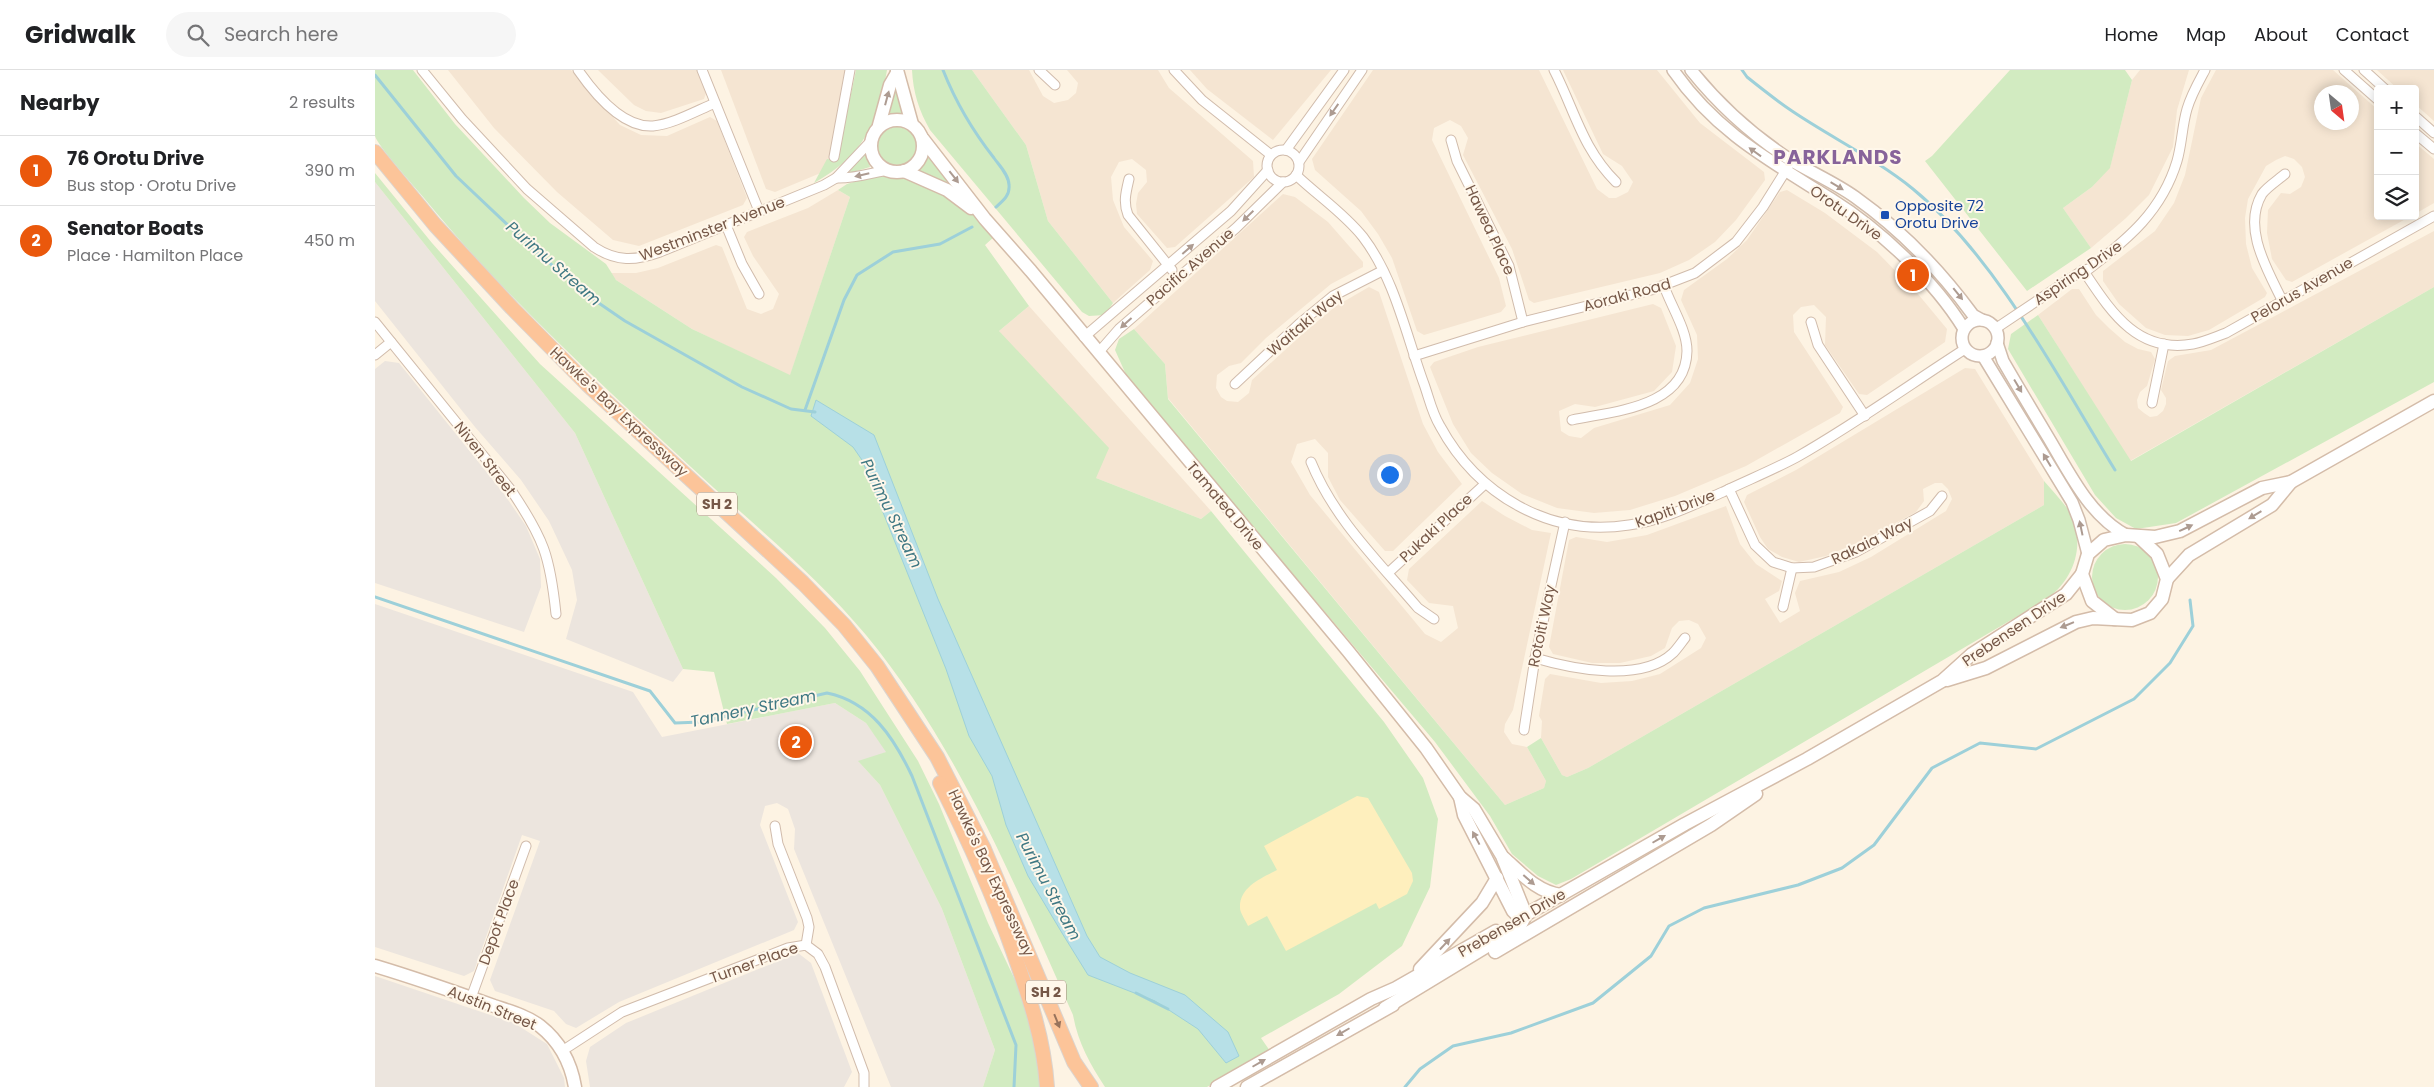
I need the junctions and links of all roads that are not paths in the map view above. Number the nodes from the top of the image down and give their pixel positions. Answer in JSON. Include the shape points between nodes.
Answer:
{"nodes":[{"id":1,"x":422,"y":70,"type":"edge"},
{"id":2,"x":578,"y":70,"type":"edge"},
{"id":3,"x":702,"y":70,"type":"edge"},
{"id":4,"x":850,"y":70,"type":"edge"},
{"id":5,"x":1039,"y":70,"type":"edge"},
{"id":6,"x":1173,"y":70,"type":"edge"},
{"id":7,"x":1344,"y":70,"type":"edge"},
{"id":8,"x":1362,"y":70,"type":"edge"},
{"id":9,"x":1554,"y":70,"type":"edge"},
{"id":10,"x":1673,"y":70,"type":"edge"},
{"id":11,"x":1691,"y":70,"type":"edge"},
{"id":12,"x":2205,"y":70,"type":"edge"},
{"id":13,"x":2344,"y":70,"type":"edge"},
{"id":14,"x":2364,"y":70,"type":"edge"},
{"id":15,"x":897,"y":71,"type":"edge"},
{"id":16,"x":1055,"y":85,"type":"dead end"},
{"id":17,"x":2381,"y":85,"type":"edge"},
{"id":18,"x":2374,"y":96,"type":"edge"},
{"id":19,"x":715,"y":103,"type":"junction"},
{"id":20,"x":2419,"y":120,"type":"edge"},
{"id":21,"x":912,"y":124,"type":"junction"},
{"id":22,"x":879,"y":126,"type":"junction"},
{"id":23,"x":2434,"y":133,"type":"edge"},
{"id":24,"x":2419,"y":136,"type":"edge"},
{"id":25,"x":923,"y":139,"type":"junction"},
{"id":26,"x":1451,"y":140,"type":"dead end"},
{"id":27,"x":871,"y":142,"type":"junction"},
{"id":28,"x":2434,"y":149,"type":"edge"},
{"id":29,"x":1287,"y":150,"type":"junction"},
{"id":30,"x":375,"y":152,"type":"edge"},
{"id":31,"x":1271,"y":155,"type":"junction"},
{"id":32,"x":834,"y":157,"type":"dead end"},
{"id":33,"x":1791,"y":160,"type":"junction"},
{"id":34,"x":1299,"y":162,"type":"junction"},
{"id":35,"x":375,"y":164,"type":"edge"},
{"id":36,"x":888,"y":170,"type":"junction"},
{"id":37,"x":1268,"y":170,"type":"junction"},
{"id":38,"x":904,"y":171,"type":"junction"},
{"id":39,"x":1785,"y":171,"type":"junction"},
{"id":40,"x":2285,"y":174,"type":"dead end"},
{"id":41,"x":1297,"y":175,"type":"junction"},
{"id":42,"x":836,"y":178,"type":"junction"},
{"id":43,"x":1129,"y":180,"type":"dead end"},
{"id":44,"x":1283,"y":182,"type":"junction"},
{"id":45,"x":1616,"y":182,"type":"dead end"},
{"id":46,"x":759,"y":211,"type":"junction"},
{"id":47,"x":2434,"y":216,"type":"edge"},
{"id":48,"x":985,"y":219,"type":"junction"},
{"id":49,"x":726,"y":225,"type":"junction"},
{"id":50,"x":1169,"y":266,"type":"junction"},
{"id":51,"x":2083,"y":270,"type":"junction"},
{"id":52,"x":1382,"y":271,"type":"junction"},
{"id":53,"x":1178,"y":277,"type":"junction"},
{"id":54,"x":1664,"y":286,"type":"junction"},
{"id":55,"x":759,"y":294,"type":"dead end"},
{"id":56,"x":2282,"y":300,"type":"junction"},
{"id":57,"x":1982,"y":320,"type":"junction"},
{"id":58,"x":375,"y":322,"type":"edge"},
{"id":59,"x":1523,"y":322,"type":"junction"},
{"id":60,"x":1811,"y":322,"type":"dead end"},
{"id":61,"x":1964,"y":329,"type":"junction"},
{"id":62,"x":1995,"y":329,"type":"junction"},
{"id":63,"x":1084,"y":337,"type":"junction"},
{"id":64,"x":391,"y":342,"type":"junction"},
{"id":65,"x":1997,"y":343,"type":"junction"},
{"id":66,"x":2164,"y":344,"type":"junction"},
{"id":67,"x":1965,"y":349,"type":"junction"},
{"id":68,"x":1098,"y":353,"type":"junction"},
{"id":69,"x":375,"y":355,"type":"edge"},
{"id":70,"x":1414,"y":356,"type":"junction"},
{"id":71,"x":1983,"y":356,"type":"junction"},
{"id":72,"x":1235,"y":384,"type":"dead end"},
{"id":73,"x":2434,"y":401,"type":"edge"},
{"id":74,"x":2151,"y":403,"type":"dead end"},
{"id":75,"x":1865,"y":416,"type":"junction"},
{"id":76,"x":1572,"y":420,"type":"dead end"},
{"id":77,"x":1311,"y":462,"type":"dead end"},
{"id":78,"x":2291,"y":482,"type":"junction"},
{"id":79,"x":1485,"y":484,"type":"junction"},
{"id":80,"x":1729,"y":489,"type":"junction"},
{"id":81,"x":1942,"y":496,"type":"dead end"},
{"id":82,"x":1565,"y":522,"type":"junction"},
{"id":83,"x":2132,"y":536,"type":"junction"},
{"id":84,"x":2088,"y":554,"type":"junction"},
{"id":85,"x":1792,"y":568,"type":"junction"},
{"id":86,"x":1388,"y":573,"type":"junction"},
{"id":87,"x":2082,"y":574,"type":"junction"},
{"id":88,"x":2167,"y":580,"type":"junction"},
{"id":89,"x":1783,"y":607,"type":"dead end"},
{"id":90,"x":556,"y":614,"type":"dead end"},
{"id":91,"x":1434,"y":619,"type":"dead end"},
{"id":92,"x":2115,"y":619,"type":"junction"},
{"id":93,"x":1685,"y":638,"type":"dead end"},
{"id":94,"x":1535,"y":658,"type":"junction"},
{"id":95,"x":1942,"y":681,"type":"junction"},
{"id":96,"x":1524,"y":730,"type":"dead end"},
{"id":97,"x":1807,"y":759,"type":"junction"},
{"id":98,"x":1460,"y":797,"type":"junction"},
{"id":99,"x":1711,"y":825,"type":"junction"},
{"id":100,"x":775,"y":826,"type":"dead end"},
{"id":101,"x":525,"y":846,"type":"dead end"},
{"id":102,"x":1503,"y":856,"type":"junction"},
{"id":103,"x":1497,"y":878,"type":"junction"},
{"id":104,"x":1561,"y":895,"type":"junction"},
{"id":105,"x":1524,"y":917,"type":"junction"},
{"id":106,"x":806,"y":945,"type":"junction"},
{"id":107,"x":375,"y":966,"type":"edge"},
{"id":108,"x":1396,"y":988,"type":"junction"},
{"id":109,"x":471,"y":998,"type":"junction"},
{"id":110,"x":1385,"y":1008,"type":"junction"},
{"id":111,"x":562,"y":1051,"type":"junction"},
{"id":112,"x":575,"y":1087,"type":"edge"},
{"id":113,"x":864,"y":1087,"type":"edge"},
{"id":114,"x":1047,"y":1087,"type":"edge"},
{"id":115,"x":1091,"y":1087,"type":"edge"},
{"id":116,"x":1217,"y":1087,"type":"edge"},
{"id":117,"x":1247,"y":1087,"type":"edge"}],
"edges":[{"from":1,"to":49,"type":"street","name":"Westminster Avenue","via":[[527,189],[605,254],[624,259],[645,257]]},
{"from":2,"to":19,"type":"street","via":[[615,112],[629,122],[641,125],[664,123]]},
{"from":3,"to":19,"type":"street"},
{"from":4,"to":32,"type":"street"},
{"from":5,"to":16,"type":"street"},
{"from":6,"to":31,"type":"street","via":[[1202,100]]},
{"from":7,"to":29,"type":"street"},
{"from":8,"to":34,"type":"street","one_way":true},
{"from":9,"to":45,"type":"street","via":[[1590,151]]},
{"from":39,"to":10,"type":"street","name":"Orotu Drive","one_way":true,"via":[[1719,123]]},
{"from":11,"to":33,"type":"street","name":"Orotu Drive","via":[[1745,127]]},
{"from":12,"to":51,"type":"street","name":"Aspiring Drive","via":[[2187,109],[2177,160],[2160,200],[2122,244]]},
{"from":13,"to":18,"type":"street"},
{"from":14,"to":17,"type":"street"},
{"from":15,"to":21,"type":"main road"},
{"from":22,"to":15,"type":"main road","one_way":true},
{"from":19,"to":46,"type":"street"},
{"from":20,"to":23,"type":"street"},
{"from":21,"to":22,"type":"main road","via":[[896,120]]},
{"from":21,"to":25,"type":"main road"},
{"from":22,"to":27,"type":"main road"},
{"from":24,"to":28,"type":"street"},
{"from":25,"to":38,"type":"main road","via":[[921,157]]},
{"from":25,"to":48,"type":"main road","name":"Tamatea Drive","one_way":true},
{"from":26,"to":59,"type":"street","name":"Hawea Place","via":[[1457,162],[1509,266]]},
{"from":27,"to":36,"type":"main road","via":[[873,157]]},
{"from":27,"to":42,"type":"street","name":"Westminster Avenue"},
{"from":29,"to":31,"type":"street"},
{"from":29,"to":34,"type":"street","via":[[1295,154]]},
{"from":30,"to":115,"type":"highway","name":"Hawke's Bay Expressway","number":"SH 2","one_way":true,"via":[[435,225],[512,308],[587,384],[803,583],[844,625],[877,666],[937,757],[975,832],[1074,1062]]},
{"from":31,"to":37,"type":"street"},
{"from":33,"to":39,"type":"street","name":"Aoraki Road"},
{"from":33,"to":57,"type":"street","name":"Orotu Drive","one_way":true,"via":[[1854,197],[1885,221],[1929,262],[1973,315]]},
{"from":34,"to":41,"type":"street"},
{"from":35,"to":114,"type":"highway","name":"Hawke's Bay Expressway","number":"SH 2","via":[[476,283],[556,365],[811,602],[868,668],[924,751],[994,902],[1036,1017]]},
{"from":36,"to":38,"type":"main road"},
{"from":36,"to":42,"type":"street","name":"Westminster Avenue","one_way":true},
{"from":37,"to":44,"type":"street","via":[[1273,178]]},
{"from":50,"to":37,"type":"street","name":"Pacific Avenue","one_way":true,"via":[[1231,212]]},
{"from":38,"to":48,"type":"main road","name":"Tamatea Drive","via":[[947,190]]},
{"from":39,"to":54,"type":"street","name":"Aoraki Road","via":[[1736,242],[1695,273]]},
{"from":39,"to":61,"type":"street","name":"Orotu Drive","via":[[1832,200],[1885,240],[1939,296]]},
{"from":40,"to":56,"type":"street","via":[[2263,193],[2255,213],[2256,235],[2263,260]]},
{"from":41,"to":44,"type":"street"},
{"from":41,"to":52,"type":"street","name":"Kapiti Drive","via":[[1349,222],[1363,238]]},
{"from":42,"to":46,"type":"street","name":"Westminster Avenue"},
{"from":43,"to":50,"type":"street","via":[[1125,197],[1128,215]]},
{"from":44,"to":53,"type":"street","name":"Pacific Avenue","one_way":true,"via":[[1236,228]]},
{"from":46,"to":49,"type":"street","name":"Westminster Avenue"},
{"from":47,"to":56,"type":"street","name":"Pelorus Avenue"},
{"from":48,"to":63,"type":"main road","name":"Tamatea Drive"},
{"from":49,"to":55,"type":"street"},
{"from":50,"to":53,"type":"street"},
{"from":50,"to":63,"type":"street","name":"Pacific Avenue"},
{"from":51,"to":62,"type":"street","name":"Aspiring Drive"},
{"from":51,"to":66,"type":"street","name":"Pelorus Avenue","via":[[2119,321],[2133,332]]},
{"from":52,"to":70,"type":"street","name":"Kapiti Drive","via":[[1398,305]]},
{"from":52,"to":72,"type":"street","name":"Waitaki Way","via":[[1333,296]]},
{"from":53,"to":68,"type":"street","name":"Pacific Avenue","one_way":true,"via":[[1119,329]]},
{"from":54,"to":59,"type":"street","name":"Aoraki Road"},
{"from":54,"to":76,"type":"street","via":[[1687,351],[1679,379],[1654,402]]},
{"from":56,"to":66,"type":"street","name":"Pelorus Avenue","via":[[2225,334],[2192,344]]},
{"from":57,"to":61,"type":"street","via":[[1972,322]]},
{"from":57,"to":62,"type":"street"},
{"from":58,"to":64,"type":"street","name":"Niven Street"},
{"from":59,"to":70,"type":"street","name":"Aoraki Road"},
{"from":60,"to":75,"type":"street","via":[[1818,345]]},
{"from":61,"to":67,"type":"street","via":[[1961,340]]},
{"from":62,"to":65,"type":"street"},
{"from":63,"to":68,"type":"main road","name":"Tamatea Drive"},
{"from":64,"to":69,"type":"street"},
{"from":64,"to":90,"type":"street","name":"Niven Street","via":[[511,490],[539,533],[552,575]]},
{"from":65,"to":71,"type":"street"},
{"from":65,"to":83,"type":"street","one_way":true,"via":[[2003,361],[2073,479],[2100,516],[2115,529]]},
{"from":66,"to":74,"type":"street"},
{"from":67,"to":71,"type":"street"},
{"from":67,"to":75,"type":"street","name":"Kapiti Drive"},
{"from":68,"to":98,"type":"main road","name":"Tamatea Drive","via":[[1348,651],[1426,748]]},
{"from":70,"to":79,"type":"street","name":"Kapiti Drive","via":[[1438,424],[1467,466]]},
{"from":84,"to":71,"type":"street","one_way":true,"via":[[2072,502]]},
{"from":73,"to":78,"type":"main road"},
{"from":75,"to":80,"type":"street","name":"Kapiti Drive","via":[[1797,457]]},
{"from":77,"to":86,"type":"street","name":"Pukaki Place","via":[[1329,500]]},
{"from":83,"to":78,"type":"main road","one_way":true,"via":[[2155,537],[2181,531],[2262,488]]},
{"from":78,"to":88,"type":"main road","one_way":true,"via":[[2271,505],[2189,555]]},
{"from":79,"to":82,"type":"street","name":"Kapiti Drive","via":[[1525,510]]},
{"from":79,"to":86,"type":"street","name":"Pukaki Place"},
{"from":80,"to":82,"type":"street","name":"Kapiti Drive","via":[[1675,512],[1629,526],[1604,527]]},
{"from":80,"to":85,"type":"street","name":"Rakaia Way","via":[[1755,545],[1773,562]]},
{"from":81,"to":85,"type":"street","name":"Rakaia Way","via":[[1931,511],[1856,552],[1814,567]]},
{"from":82,"to":94,"type":"street","name":"Rotoiti Way"},
{"from":83,"to":84,"type":"main road","via":[[2104,540]]},
{"from":83,"to":88,"type":"main road","via":[[2157,554]]},
{"from":84,"to":87,"type":"main road"},
{"from":85,"to":89,"type":"street"},
{"from":86,"to":91,"type":"street","name":"Pukaki Place","via":[[1418,608]]},
{"from":87,"to":92,"type":"main road","via":[[2092,601]]},
{"from":87,"to":95,"type":"main road","name":"Prebensen Drive","via":[[2066,594],[1972,654]]},
{"from":88,"to":92,"type":"main road","via":[[2162,599],[2150,613],[2132,620]]},
{"from":92,"to":95,"type":"main road","name":"Prebensen Drive","one_way":true,"via":[[2093,618],[2075,622],[1986,668]]},
{"from":93,"to":94,"type":"street","via":[[1672,654],[1657,663],[1622,671],[1594,672]]},
{"from":94,"to":96,"type":"street","name":"Rotoiti Way"},
{"from":95,"to":97,"type":"main road","name":"Prebensen Drive"},
{"from":97,"to":99,"type":"main road","name":"Prebensen Drive"},
{"from":104,"to":97,"type":"main road","name":"Prebensen Drive","one_way":true},
{"from":98,"to":102,"type":"main road","name":"Tamatea Drive","via":[[1474,809]]},
{"from":103,"to":98,"type":"main road","name":"Tamatea Drive","one_way":true,"via":[[1464,815]]},
{"from":99,"to":105,"type":"main road","via":[[1639,860],[1537,917]]},
{"from":99,"to":110,"type":"main road","name":"Prebensen Drive","via":[[1529,933]]},
{"from":100,"to":106,"type":"street","via":[[777,844],[807,918]]},
{"from":101,"to":109,"type":"street","name":"Depot Place"},
{"from":102,"to":104,"type":"main road","one_way":true,"via":[[1534,884],[1550,894]]},
{"from":102,"to":105,"type":"main road","name":"Tamatea Drive"},
{"from":103,"to":105,"type":"main road","name":"Tamatea Drive","via":[[1513,911]]},
{"from":108,"to":103,"type":"main road","one_way":true,"via":[[1429,962],[1482,903]]},
{"from":104,"to":105,"type":"main road","name":"Prebensen Drive"},
{"from":105,"to":108,"type":"main road","name":"Prebensen Drive"},
{"from":105,"to":110,"type":"main road","via":[[1520,926],[1507,935]]},
{"from":106,"to":111,"type":"street","name":"Turner Place","via":[[787,948],[622,1012]]},
{"from":106,"to":113,"type":"street","name":"Turner Place","via":[[818,954],[825,966],[864,1073]]},
{"from":107,"to":109,"type":"main road","name":"Austin Street"},
{"from":116,"to":108,"type":"main road","name":"Prebensen Drive","one_way":true},
{"from":109,"to":111,"type":"main road","name":"Austin Street","via":[[538,1024]]},
{"from":110,"to":117,"type":"main road","name":"Prebensen Drive","one_way":true},
{"from":111,"to":112,"type":"main road","name":"Austin Street"}]}
